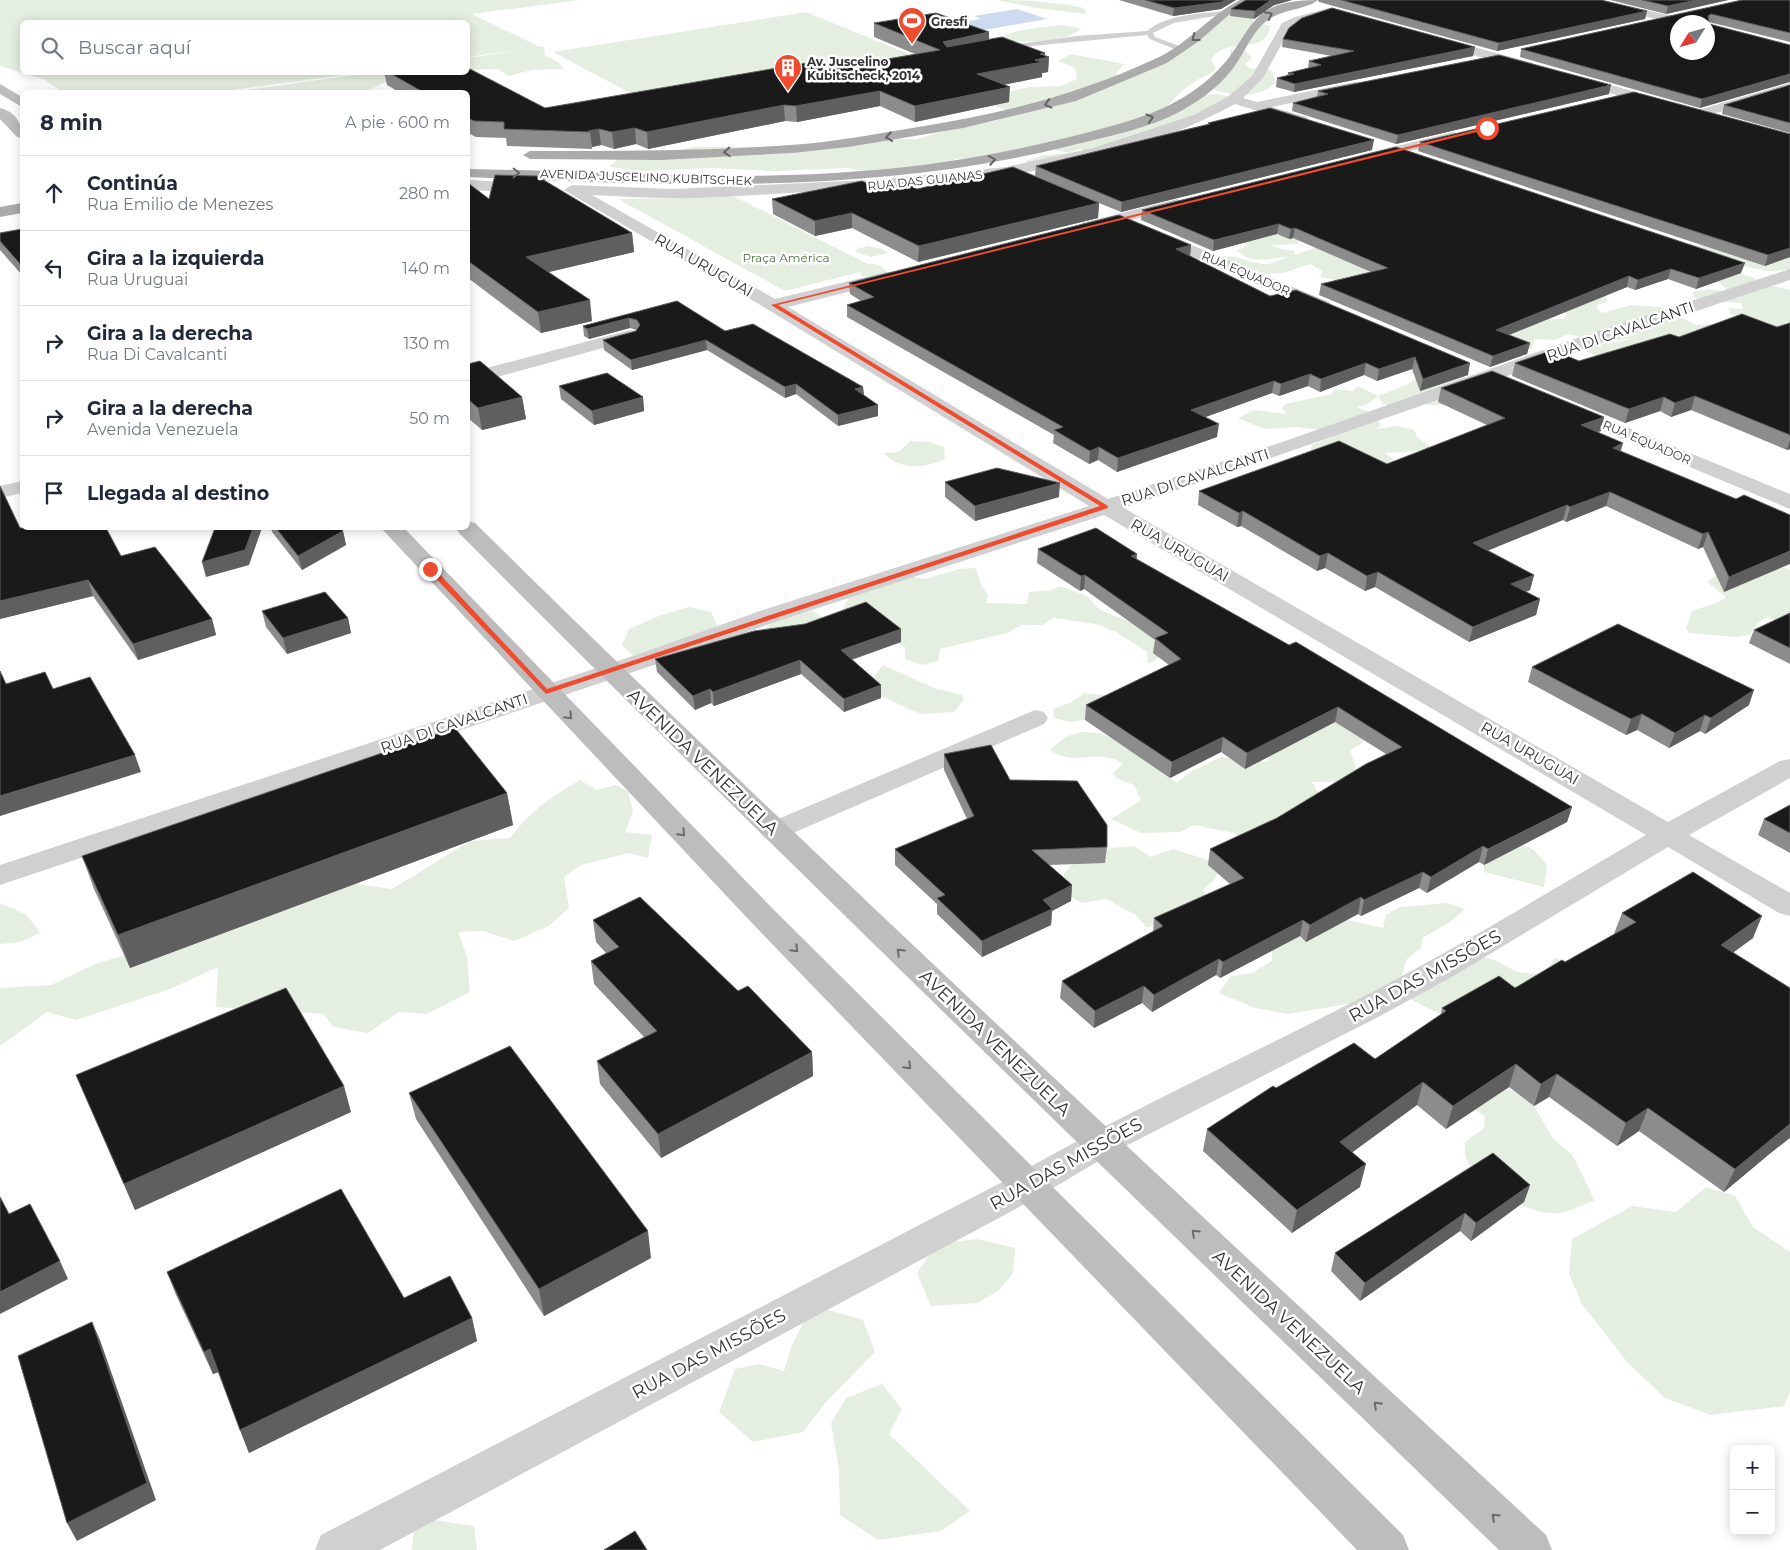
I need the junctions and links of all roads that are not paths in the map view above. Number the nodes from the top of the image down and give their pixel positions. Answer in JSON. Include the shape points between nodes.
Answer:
{"nodes":[{"id":1,"x":1249,"y":0,"type":"edge"},
{"id":2,"x":1588,"y":0,"type":"edge"},
{"id":3,"x":1306,"y":1,"type":"edge"},
{"id":4,"x":1196,"y":9,"type":"edge"},
{"id":5,"x":1224,"y":13,"type":"junction"},
{"id":6,"x":1694,"y":13,"type":"edge"},
{"id":7,"x":1205,"y":16,"type":"junction"},
{"id":8,"x":1668,"y":19,"type":"junction"},
{"id":9,"x":1643,"y":24,"type":"edge"},
{"id":10,"x":1149,"y":33,"type":"junction"},
{"id":11,"x":1422,"y":36,"type":"edge"},
{"id":12,"x":994,"y":48,"type":"edge"},
{"id":13,"x":1179,"y":49,"type":"junction"},
{"id":14,"x":1523,"y":51,"type":"edge"},
{"id":15,"x":1496,"y":57,"type":"junction"},
{"id":16,"x":1470,"y":63,"type":"edge"},
{"id":17,"x":1544,"y":71,"type":"edge"},
{"id":18,"x":1564,"y":76,"type":"edge"},
{"id":19,"x":1369,"y":83,"type":"edge"},
{"id":20,"x":1790,"y":87,"type":"edge"},
{"id":21,"x":0,"y":88,"type":"edge"},
{"id":22,"x":1631,"y":95,"type":"junction"},
{"id":23,"x":1234,"y":100,"type":"junction"},
{"id":24,"x":20,"y":102,"type":"edge"},
{"id":25,"x":1598,"y":102,"type":"edge"},
{"id":26,"x":1258,"y":105,"type":"junction"},
{"id":27,"x":1674,"y":106,"type":"edge"},
{"id":28,"x":0,"y":112,"type":"edge"},
{"id":29,"x":1727,"y":121,"type":"edge"},
{"id":30,"x":1313,"y":123,"type":"edge"},
{"id":31,"x":20,"y":131,"type":"edge"},
{"id":32,"x":1469,"y":133,"type":"edge"},
{"id":33,"x":1368,"y":141,"type":"edge"},
{"id":34,"x":1395,"y":150,"type":"junction"},
{"id":35,"x":517,"y":155,"type":"edge"},
{"id":36,"x":1423,"y":160,"type":"edge"},
{"id":37,"x":1349,"y":162,"type":"edge"},
{"id":38,"x":1006,"y":171,"type":"junction"},
{"id":39,"x":470,"y":173,"type":"edge"},
{"id":40,"x":1032,"y":182,"type":"edge"},
{"id":41,"x":470,"y":185,"type":"edge"},
{"id":42,"x":572,"y":190,"type":"junction"},
{"id":43,"x":1192,"y":201,"type":"edge"},
{"id":44,"x":20,"y":208,"type":"edge"},
{"id":45,"x":1092,"y":208,"type":"dead end"},
{"id":46,"x":0,"y":212,"type":"edge"},
{"id":47,"x":1117,"y":219,"type":"junction"},
{"id":48,"x":1070,"y":231,"type":"edge"},
{"id":49,"x":1753,"y":270,"type":"dead end"},
{"id":50,"x":898,"y":274,"type":"edge"},
{"id":51,"x":1786,"y":278,"type":"edge"},
{"id":52,"x":773,"y":305,"type":"junction"},
{"id":53,"x":1336,"y":311,"type":"edge"},
{"id":54,"x":630,"y":335,"type":"edge"},
{"id":55,"x":1463,"y":365,"type":"edge"},
{"id":56,"x":470,"y":378,"type":"edge"},
{"id":57,"x":1499,"y":381,"type":"junction"},
{"id":58,"x":1554,"y":403,"type":"edge"},
{"id":59,"x":20,"y":487,"type":"edge"},
{"id":60,"x":0,"y":492,"type":"edge"},
{"id":61,"x":1790,"y":502,"type":"edge"},
{"id":62,"x":1106,"y":507,"type":"junction"},
{"id":63,"x":394,"y":530,"type":"edge"},
{"id":64,"x":469,"y":530,"type":"edge"},
{"id":65,"x":610,"y":671,"type":"junction"},
{"id":66,"x":546,"y":692,"type":"junction"},
{"id":67,"x":1035,"y":718,"type":"dead end"},
{"id":68,"x":1790,"y":767,"type":"edge"},
{"id":69,"x":774,"y":831,"type":"junction"},
{"id":70,"x":1669,"y":834,"type":"junction"},
{"id":71,"x":0,"y":875,"type":"edge"},
{"id":72,"x":1790,"y":906,"type":"edge"},
{"id":73,"x":1100,"y":1143,"type":"junction"},
{"id":74,"x":1025,"y":1187,"type":"junction"},
{"id":75,"x":337,"y":1550,"type":"edge"},
{"id":76,"x":1388,"y":1550,"type":"edge"},
{"id":77,"x":1530,"y":1550,"type":"edge"}],
"edges":[{"from":1,"to":5,"type":"main road","name":"AVENIDA JUSCELINO KUBITSCHEK"},
{"from":2,"to":8,"type":"street"},
{"from":3,"to":23,"type":"street","name":"RUA DAS GUIANAS","via":[[1333,12],[1286,25],[1257,78]]},
{"from":39,"to":3,"type":"main road","name":"AVENIDA JUSCELINO KUBITSCHEK","one_way":true,"via":[[664,180],[795,179],[860,176],[999,159],[1162,115],[1195,95],[1227,68],[1259,21]]},
{"from":4,"to":7,"type":"lane"},
{"from":5,"to":7,"type":"lane"},
{"from":5,"to":13,"type":"main road","name":"AVENIDA JUSCELINO KUBITSCHEK","one_way":true},
{"from":6,"to":8,"type":"street"},
{"from":7,"to":10,"type":"lane","via":[[1166,23]]},
{"from":8,"to":9,"type":"street"},
{"from":10,"to":12,"type":"lane"},
{"from":10,"to":13,"type":"lane","via":[[1152,38]]},
{"from":11,"to":15,"type":"street"},
{"from":13,"to":35,"type":"main road","name":"AVENIDA JUSCELINO KUBITSCHEK","one_way":true,"via":[[1163,60],[1071,98],[900,136],[792,149],[660,156]]},
{"from":14,"to":15,"type":"street"},
{"from":15,"to":16,"type":"street"},
{"from":15,"to":17,"type":"street"},
{"from":18,"to":22,"type":"street"},
{"from":19,"to":26,"type":"street"},
{"from":20,"to":29,"type":"street","via":[[1695,112]]},
{"from":21,"to":24,"type":"main road"},
{"from":22,"to":25,"type":"street"},
{"from":22,"to":27,"type":"street"},
{"from":23,"to":26,"type":"street"},
{"from":23,"to":38,"type":"street","name":"RUA DAS GUIANAS","via":[[1199,118],[1126,144]]},
{"from":26,"to":30,"type":"street"},
{"from":28,"to":31,"type":"main road"},
{"from":32,"to":34,"type":"street"},
{"from":33,"to":34,"type":"street"},
{"from":34,"to":36,"type":"street"},
{"from":34,"to":37,"type":"street"},
{"from":38,"to":40,"type":"street"},
{"from":38,"to":42,"type":"street","name":"RUA DAS GUIANAS","via":[[833,187],[673,194]]},
{"from":41,"to":42,"type":"street","name":"RUA DAS GUIANAS"},
{"from":42,"to":52,"type":"street","name":"RUA URUGUAI"},
{"from":43,"to":47,"type":"street"},
{"from":44,"to":46,"type":"main road"},
{"from":45,"to":47,"type":"street","name":"RUA EQUADOR"},
{"from":47,"to":48,"type":"street"},
{"from":47,"to":53,"type":"street","name":"RUA EQUADOR"},
{"from":49,"to":51,"type":"street"},
{"from":50,"to":52,"type":"street"},
{"from":51,"to":57,"type":"street","name":"RUA DI CAVALCANTI","via":[[1592,339]]},
{"from":52,"to":62,"type":"street","name":"RUA URUGUAI"},
{"from":54,"to":56,"type":"street"},
{"from":55,"to":57,"type":"street"},
{"from":57,"to":62,"type":"street","name":"RUA DI CAVALCANTI"},
{"from":58,"to":61,"type":"street","name":"RUA EQUADOR"},
{"from":59,"to":60,"type":"street"},
{"from":62,"to":65,"type":"street","name":"RUA DI CAVALCANTI"},
{"from":62,"to":70,"type":"street","name":"RUA URUGUAI"},
{"from":63,"to":66,"type":"main road"},
{"from":64,"to":65,"type":"main road","name":"AVENIDA VENEZUELA"},
{"from":65,"to":66,"type":"street","name":"RUA DI CAVALCANTI"},
{"from":65,"to":69,"type":"main road","name":"AVENIDA VENEZUELA"},
{"from":66,"to":71,"type":"street","name":"RUA DI CAVALCANTI"},
{"from":66,"to":74,"type":"main road","one_way":true},
{"from":67,"to":69,"type":"street"},
{"from":68,"to":70,"type":"street","name":"RUA DAS MISSÕES"},
{"from":73,"to":69,"type":"main road","name":"AVENIDA VENEZUELA","one_way":true},
{"from":70,"to":72,"type":"street","name":"RUA URUGUAI"},
{"from":70,"to":73,"type":"street","name":"RUA DAS MISSÕES","via":[[1383,1001]]},
{"from":73,"to":74,"type":"street","name":"RUA DAS MISSÕES"},
{"from":77,"to":73,"type":"main road","name":"AVENIDA VENEZUELA","one_way":true},
{"from":74,"to":75,"type":"street","name":"RUA DAS MISSÕES"},
{"from":74,"to":76,"type":"main road"}]}
